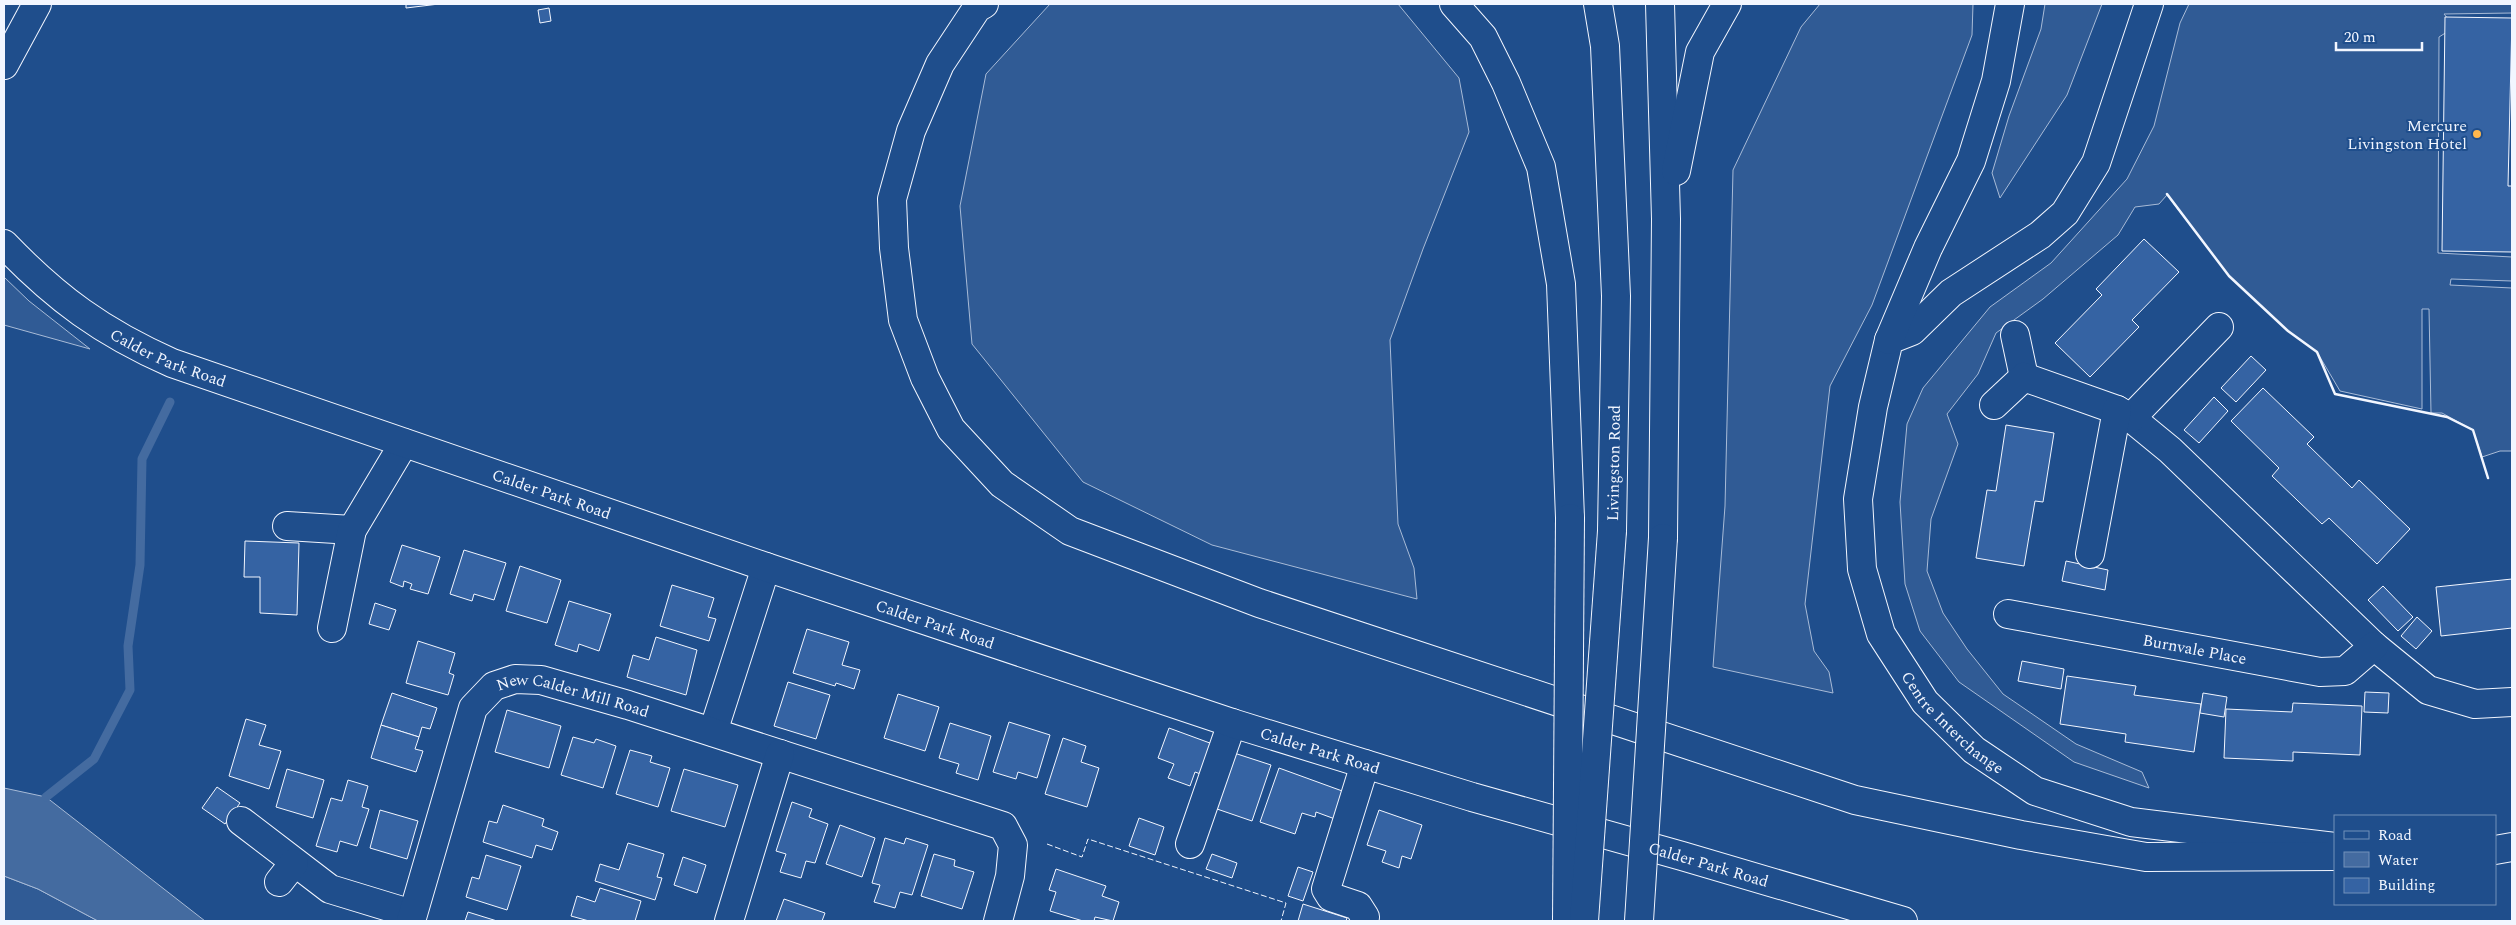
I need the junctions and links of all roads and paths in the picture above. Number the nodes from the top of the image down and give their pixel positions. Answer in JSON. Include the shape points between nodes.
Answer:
{"nodes":[{"id":1,"x":37,"y":4,"type":"edge"},
{"id":2,"x":984,"y":4,"type":"edge"},
{"id":3,"x":1454,"y":4,"type":"edge"},
{"id":4,"x":1598,"y":4,"type":"edge"},
{"id":5,"x":1660,"y":4,"type":"edge"},
{"id":6,"x":1728,"y":4,"type":"edge"},
{"id":7,"x":2010,"y":4,"type":"edge"},
{"id":8,"x":2149,"y":4,"type":"edge"},
{"id":9,"x":4,"y":65,"type":"edge"},
{"id":10,"x":1666,"y":219,"type":"junction"},
{"id":11,"x":4,"y":244,"type":"edge"},
{"id":12,"x":2219,"y":327,"type":"dead end"},
{"id":13,"x":2015,"y":335,"type":"dead end"},
{"id":14,"x":1890,"y":340,"type":"junction"},
{"id":15,"x":2024,"y":377,"type":"junction"},
{"id":16,"x":1994,"y":404,"type":"dead end"},
{"id":17,"x":2124,"y":414,"type":"junction"},
{"id":18,"x":404,"y":443,"type":"junction"},
{"id":19,"x":287,"y":526,"type":"dead end"},
{"id":20,"x":352,"y":530,"type":"junction"},
{"id":21,"x":2090,"y":554,"type":"dead end"},
{"id":22,"x":766,"y":567,"type":"junction"},
{"id":23,"x":2008,"y":614,"type":"dead end"},
{"id":24,"x":332,"y":628,"type":"dead end"},
{"id":25,"x":2374,"y":646,"type":"junction"},
{"id":26,"x":2512,"y":702,"type":"edge"},
{"id":27,"x":1232,"y":723,"type":"junction"},
{"id":28,"x":713,"y":732,"type":"junction"},
{"id":29,"x":780,"y":754,"type":"junction"},
{"id":30,"x":1365,"y":764,"type":"junction"},
{"id":31,"x":240,"y":821,"type":"dead end"},
{"id":32,"x":1190,"y":844,"type":"dead end"},
{"id":33,"x":2334,"y":846,"type":"edge"},
{"id":34,"x":2512,"y":847,"type":"edge"},
{"id":35,"x":2496,"y":850,"type":"edge"},
{"id":36,"x":2334,"y":856,"type":"edge"},
{"id":37,"x":412,"y":918,"type":"edge"},
{"id":38,"x":729,"y":921,"type":"edge"},
{"id":39,"x":998,"y":921,"type":"edge"},
{"id":40,"x":1364,"y":921,"type":"edge"},
{"id":41,"x":1567,"y":921,"type":"edge"},
{"id":42,"x":1584,"y":921,"type":"edge"},
{"id":43,"x":1639,"y":921,"type":"edge"},
{"id":44,"x":1903,"y":921,"type":"edge"}],
"edges":[{"from":1,"to":9,"type":"main road"},
{"from":2,"to":36,"type":"main road","via":[[977,8],[940,64],[910,131],[892,199],[903,320],[925,378],[951,429],[1002,484],[1070,530],[1259,602],[1854,800],[2146,858]]},
{"from":3,"to":41,"type":"main road","bridge":true,"via":[[1483,37],[1541,167],[1562,284],[1570,518]]},
{"from":4,"to":42,"type":"main road","name":"Livingston Road","bridge":true,"via":[[1605,46],[1616,287],[1612,531]]},
{"from":5,"to":10,"type":"main road"},
{"from":6,"to":10,"type":"main road","via":[[1700,52]]},
{"from":7,"to":14,"type":"main road","name":"Centre Interchange","via":[[1996,81],[1971,161],[1928,248]]},
{"from":8,"to":14,"type":"main road","via":[[2096,163],[2065,213],[2040,235],[1952,293],[1912,331]]},
{"from":10,"to":43,"type":"main road","bridge":true,"via":[[1663,538]]},
{"from":11,"to":18,"type":"main road","name":"Calder Park Road","via":[[71,306],[133,346],[172,363]]},
{"from":12,"to":17,"type":"main road"},
{"from":13,"to":15,"type":"main road"},
{"from":14,"to":33,"type":"main road","name":"Centre Interchange","via":[[1858,499],[1862,569],[1881,634],[1925,702],[1974,750],[2035,791],[2131,822]]},
{"from":15,"to":16,"type":"main road"},
{"from":15,"to":17,"type":"main road"},
{"from":17,"to":21,"type":"main road"},
{"from":17,"to":25,"type":"main road","via":[[2170,450]]},
{"from":18,"to":20,"type":"main road"},
{"from":18,"to":22,"type":"main road","name":"Calder Park Road"},
{"from":19,"to":20,"type":"main road"},
{"from":20,"to":24,"type":"main road"},
{"from":22,"to":27,"type":"main road","name":"Calder Park Road"},
{"from":22,"to":28,"type":"main road"},
{"from":23,"to":25,"type":"main road","name":"Burnvale Place","via":[[2320,672],[2345,671]]},
{"from":25,"to":26,"type":"main road","via":[[2428,690],[2475,704]]},
{"from":27,"to":30,"type":"main road","name":"Calder Park Road"},
{"from":27,"to":32,"type":"main road"},
{"from":28,"to":29,"type":"main road","name":"New Calder Mill Road"},
{"from":28,"to":37,"type":"main road","name":"New Calder Mill Road","via":[[541,680],[515,679],[494,686],[474,708]]},
{"from":29,"to":38,"type":"main road"},
{"from":29,"to":39,"type":"main road","name":"New Calder Mill Road","via":[[1003,826],[1013,845],[1010,876]]},
{"from":30,"to":40,"type":"main road","via":[[1326,889],[1331,897],[1358,906]]},
{"from":30,"to":44,"type":"main road","name":"Calder Park Road"},
{"from":31,"to":37,"type":"main road","name":"New Calder Mill Road","via":[[286,872]]},
{"from":34,"to":35,"type":"main road"}]}
